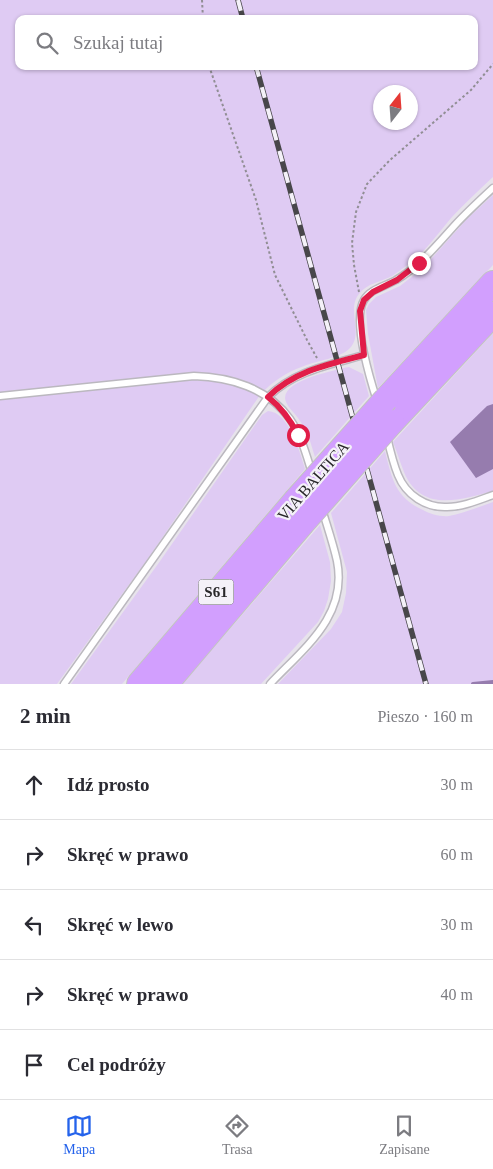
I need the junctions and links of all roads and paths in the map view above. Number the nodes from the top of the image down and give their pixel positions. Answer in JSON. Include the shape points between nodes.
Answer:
{"nodes":[{"id":1,"x":202,"y":0,"type":"edge"},
{"id":2,"x":203,"y":15,"type":"edge"},
{"id":3,"x":493,"y":64,"type":"edge"},
{"id":4,"x":210,"y":70,"type":"edge"},
{"id":5,"x":493,"y":188,"type":"edge"},
{"id":6,"x":493,"y":283,"type":"edge"},
{"id":7,"x":364,"y":300,"type":"junction"},
{"id":8,"x":493,"y":314,"type":"edge"},
{"id":9,"x":364,"y":355,"type":"junction"},
{"id":10,"x":322,"y":366,"type":"junction"},
{"id":11,"x":0,"y":396,"type":"edge"},
{"id":12,"x":268,"y":397,"type":"junction"},
{"id":13,"x":316,"y":488,"type":"dead end"},
{"id":14,"x":493,"y":495,"type":"edge"},
{"id":15,"x":319,"y":497,"type":"dead end"},
{"id":16,"x":64,"y":684,"type":"edge"},
{"id":17,"x":139,"y":684,"type":"edge"},
{"id":18,"x":166,"y":684,"type":"edge"},
{"id":19,"x":270,"y":684,"type":"edge"}],
"edges":[{"from":1,"to":2,"type":"path"},
{"from":3,"to":7,"type":"path","via":[[471,90],[367,184],[356,212],[352,243],[358,290]]},
{"from":4,"to":10,"type":"path","via":[[256,200],[275,274]]},
{"from":5,"to":7,"type":"lane","via":[[419,263]]},
{"from":6,"to":17,"type":"highway","name":"VIA BALTICA","number":"S61","bridge":true,"via":[[294,501]]},
{"from":7,"to":9,"type":"lane","via":[[360,311]]},
{"from":8,"to":18,"type":"highway","name":"VIA BALTICA","number":"S61","bridge":true,"via":[[392,422]]},
{"from":9,"to":10,"type":"lane"},
{"from":9,"to":14,"type":"lane","via":[[398,475],[405,488],[430,505],[447,507]]},
{"from":10,"to":12,"type":"lane","via":[[298,374]]},
{"from":11,"to":12,"type":"lane","via":[[194,376],[231,380]]},
{"from":12,"to":13,"type":"lane","via":[[280,406],[295,427]]},
{"from":12,"to":16,"type":"lane"},
{"from":15,"to":19,"type":"lane","via":[[337,562],[334,606],[327,621]]}]}
